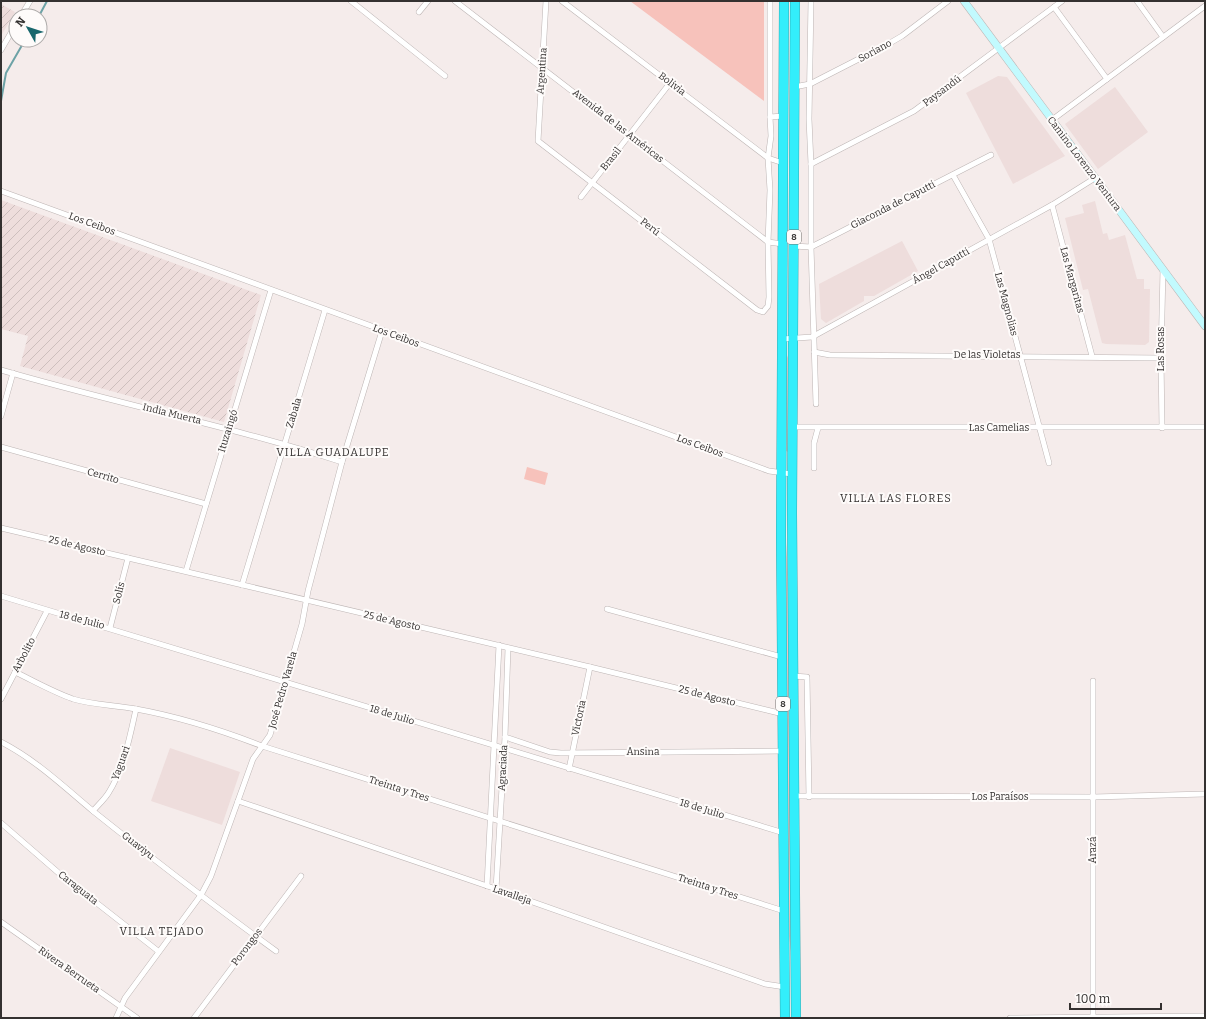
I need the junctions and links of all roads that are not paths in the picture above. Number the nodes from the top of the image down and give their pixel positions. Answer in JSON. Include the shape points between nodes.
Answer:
{"nodes":[{"id":1,"x":351,"y":1,"type":"edge"},
{"id":2,"x":428,"y":1,"type":"edge"},
{"id":3,"x":455,"y":1,"type":"edge"},
{"id":4,"x":546,"y":1,"type":"edge"},
{"id":5,"x":562,"y":1,"type":"edge"},
{"id":6,"x":770,"y":1,"type":"edge"},
{"id":7,"x":784,"y":1,"type":"edge"},
{"id":8,"x":795,"y":1,"type":"edge"},
{"id":9,"x":798,"y":1,"type":"edge"},
{"id":10,"x":811,"y":1,"type":"edge"},
{"id":11,"x":948,"y":1,"type":"edge"},
{"id":12,"x":964,"y":1,"type":"edge"},
{"id":13,"x":1062,"y":1,"type":"edge"},
{"id":14,"x":1137,"y":1,"type":"edge"},
{"id":15,"x":1205,"y":6,"type":"edge"},
{"id":16,"x":1054,"y":7,"type":"junction"},
{"id":17,"x":419,"y":12,"type":"dead end"},
{"id":18,"x":1163,"y":37,"type":"junction"},
{"id":19,"x":8,"y":38,"type":"edge"},
{"id":20,"x":998,"y":48,"type":"junction"},
{"id":21,"x":1,"y":50,"type":"edge"},
{"id":22,"x":542,"y":67,"type":"junction"},
{"id":23,"x":445,"y":76,"type":"dead end"},
{"id":24,"x":1107,"y":79,"type":"junction"},
{"id":25,"x":670,"y":83,"type":"junction"},
{"id":26,"x":810,"y":84,"type":"junction"},
{"id":27,"x":794,"y":87,"type":"junction"},
{"id":28,"x":783,"y":116,"type":"junction"},
{"id":29,"x":770,"y":117,"type":"junction"},
{"id":30,"x":1052,"y":120,"type":"junction"},
{"id":31,"x":629,"y":135,"type":"junction"},
{"id":32,"x":538,"y":141,"type":"joint"},
{"id":33,"x":991,"y":155,"type":"dead end"},
{"id":34,"x":768,"y":158,"type":"junction"},
{"id":35,"x":783,"y":163,"type":"junction"},
{"id":36,"x":812,"y":164,"type":"junction"},
{"id":37,"x":953,"y":175,"type":"junction"},
{"id":38,"x":1095,"y":178,"type":"junction"},
{"id":39,"x":592,"y":182,"type":"junction"},
{"id":40,"x":1,"y":191,"type":"edge"},
{"id":41,"x":582,"y":196,"type":"dead end"},
{"id":42,"x":1052,"y":205,"type":"junction"},
{"id":43,"x":989,"y":239,"type":"junction"},
{"id":44,"x":768,"y":242,"type":"junction"},
{"id":45,"x":783,"y":244,"type":"junction"},
{"id":46,"x":794,"y":246,"type":"junction"},
{"id":47,"x":811,"y":247,"type":"junction"},
{"id":48,"x":1163,"y":269,"type":"junction"},
{"id":49,"x":271,"y":290,"type":"junction"},
{"id":50,"x":325,"y":310,"type":"junction"},
{"id":51,"x":1205,"y":326,"type":"edge"},
{"id":52,"x":382,"y":331,"type":"junction"},
{"id":53,"x":812,"y":337,"type":"junction"},
{"id":54,"x":782,"y":339,"type":"junction"},
{"id":55,"x":793,"y":339,"type":"junction"},
{"id":56,"x":814,"y":352,"type":"junction"},
{"id":57,"x":1019,"y":355,"type":"junction"},
{"id":58,"x":1092,"y":356,"type":"junction"},
{"id":59,"x":1161,"y":358,"type":"junction"},
{"id":60,"x":1,"y":370,"type":"edge"},
{"id":61,"x":13,"y":373,"type":"junction"},
{"id":62,"x":816,"y":404,"type":"dead end"},
{"id":63,"x":1,"y":416,"type":"edge"},
{"id":64,"x":1205,"y":427,"type":"edge"},
{"id":65,"x":228,"y":428,"type":"junction"},
{"id":66,"x":793,"y":428,"type":"junction"},
{"id":67,"x":818,"y":428,"type":"junction"},
{"id":68,"x":1038,"y":428,"type":"junction"},
{"id":69,"x":1162,"y":428,"type":"junction"},
{"id":70,"x":284,"y":443,"type":"junction"},
{"id":71,"x":1,"y":447,"type":"edge"},
{"id":72,"x":342,"y":462,"type":"junction"},
{"id":73,"x":1049,"y":463,"type":"dead end"},
{"id":74,"x":814,"y":468,"type":"dead end"},
{"id":75,"x":781,"y":474,"type":"junction"},
{"id":76,"x":792,"y":474,"type":"junction"},
{"id":77,"x":206,"y":504,"type":"junction"},
{"id":78,"x":1,"y":528,"type":"edge"},
{"id":79,"x":128,"y":558,"type":"junction"},
{"id":80,"x":186,"y":572,"type":"junction"},
{"id":81,"x":242,"y":585,"type":"junction"},
{"id":82,"x":1,"y":596,"type":"edge"},
{"id":83,"x":306,"y":601,"type":"junction"},
{"id":84,"x":607,"y":609,"type":"dead end"},
{"id":85,"x":47,"y":611,"type":"junction"},
{"id":86,"x":110,"y":628,"type":"junction"},
{"id":87,"x":499,"y":645,"type":"junction"},
{"id":88,"x":508,"y":648,"type":"junction"},
{"id":89,"x":782,"y":657,"type":"junction"},
{"id":90,"x":590,"y":667,"type":"junction"},
{"id":91,"x":15,"y":672,"type":"junction"},
{"id":92,"x":793,"y":676,"type":"junction"},
{"id":93,"x":1093,"y":681,"type":"dead end"},
{"id":94,"x":286,"y":683,"type":"junction"},
{"id":95,"x":1,"y":699,"type":"edge"},
{"id":96,"x":136,"y":709,"type":"junction"},
{"id":97,"x":783,"y":714,"type":"junction"},
{"id":98,"x":505,"y":737,"type":"junction"},
{"id":99,"x":1,"y":742,"type":"edge"},
{"id":100,"x":495,"y":745,"type":"junction"},
{"id":101,"x":262,"y":746,"type":"junction"},
{"id":102,"x":504,"y":748,"type":"junction"},
{"id":103,"x":783,"y":751,"type":"junction"},
{"id":104,"x":572,"y":752,"type":"junction"},
{"id":105,"x":569,"y":769,"type":"junction"},
{"id":106,"x":1205,"y":794,"type":"edge"},
{"id":107,"x":795,"y":796,"type":"junction"},
{"id":108,"x":809,"y":797,"type":"junction"},
{"id":109,"x":1093,"y":797,"type":"junction"},
{"id":110,"x":238,"y":801,"type":"junction"},
{"id":111,"x":93,"y":811,"type":"junction"},
{"id":112,"x":491,"y":818,"type":"junction"},
{"id":113,"x":500,"y":821,"type":"junction"},
{"id":114,"x":1,"y":823,"type":"edge"},
{"id":115,"x":784,"y":833,"type":"junction"},
{"id":116,"x":300,"y":876,"type":"dead end"},
{"id":117,"x":487,"y":886,"type":"junction"},
{"id":118,"x":496,"y":889,"type":"junction"},
{"id":119,"x":200,"y":895,"type":"junction"},
{"id":120,"x":784,"y":911,"type":"junction"},
{"id":121,"x":1,"y":922,"type":"edge"},
{"id":122,"x":256,"y":936,"type":"junction"},
{"id":123,"x":158,"y":951,"type":"junction"},
{"id":124,"x":276,"y":951,"type":"dead end"},
{"id":125,"x":785,"y":987,"type":"junction"},
{"id":126,"x":120,"y":1007,"type":"junction"},
{"id":127,"x":1205,"y":1016,"type":"edge"},
{"id":128,"x":116,"y":1018,"type":"edge"},
{"id":129,"x":137,"y":1018,"type":"edge"},
{"id":130,"x":194,"y":1018,"type":"edge"},
{"id":131,"x":785,"y":1018,"type":"edge"},
{"id":132,"x":796,"y":1018,"type":"edge"},
{"id":133,"x":1010,"y":1018,"type":"edge"},
{"id":134,"x":1093,"y":1018,"type":"edge"}],
"edges":[{"from":1,"to":23,"type":"street"},
{"from":2,"to":17,"type":"street"},
{"from":3,"to":22,"type":"street","name":"Avenida de las Américas"},
{"from":4,"to":22,"type":"street","name":"Argentina"},
{"from":5,"to":25,"type":"street","name":"Bolivia"},
{"from":6,"to":29,"type":"street"},
{"from":7,"to":28,"type":"highway","number":"8"},
{"from":8,"to":9,"type":"street"},
{"from":8,"to":27,"type":"highway","number":"8"},
{"from":10,"to":26,"type":"street"},
{"from":11,"to":26,"type":"street","name":"Soriano","via":[[902,36]]},
{"from":12,"to":20,"type":"street","name":"Camino Lorenzo Ventura"},
{"from":13,"to":16,"type":"street","name":"Paysandú"},
{"from":14,"to":18,"type":"street"},
{"from":15,"to":18,"type":"street"},
{"from":16,"to":20,"type":"street","name":"Paysandú"},
{"from":16,"to":24,"type":"street"},
{"from":18,"to":24,"type":"street"},
{"from":19,"to":21,"type":"street"},
{"from":20,"to":30,"type":"street","name":"Camino Lorenzo Ventura"},
{"from":20,"to":36,"type":"street","name":"Paysandú","via":[[914,111]]},
{"from":22,"to":31,"type":"street","name":"Avenida de las Américas"},
{"from":22,"to":32,"type":"street","name":"Argentina"},
{"from":24,"to":30,"type":"street"},
{"from":25,"to":31,"type":"street","name":"Brasil"},
{"from":25,"to":34,"type":"street","name":"Bolivia"},
{"from":26,"to":27,"type":"street","name":"Soriano"},
{"from":26,"to":36,"type":"street"},
{"from":27,"to":46,"type":"highway","number":"8"},
{"from":28,"to":29,"type":"street"},
{"from":28,"to":35,"type":"highway","number":"8"},
{"from":29,"to":34,"type":"street"},
{"from":30,"to":38,"type":"street","name":"Camino Lorenzo Ventura"},
{"from":31,"to":39,"type":"street","name":"Brasil"},
{"from":31,"to":44,"type":"street","name":"Avenida de las Américas"},
{"from":32,"to":39,"type":"street","name":"Perú"},
{"from":33,"to":37,"type":"street","name":"Giaconda de Caputti"},
{"from":34,"to":35,"type":"street","name":"Bolivia"},
{"from":34,"to":44,"type":"street"},
{"from":35,"to":45,"type":"highway","number":"8"},
{"from":36,"to":47,"type":"street"},
{"from":37,"to":43,"type":"street","name":"Las Magnolias"},
{"from":37,"to":47,"type":"street","name":"Giaconda de Caputti"},
{"from":38,"to":42,"type":"street","name":"Ángel Caputti"},
{"from":38,"to":48,"type":"street","name":"Camino Lorenzo Ventura"},
{"from":39,"to":41,"type":"street","name":"Brasil"},
{"from":39,"to":44,"type":"street","name":"Perú","via":[[751,306],[763,312],[768,306],[769,298]]},
{"from":40,"to":49,"type":"street","name":"Los Ceibos"},
{"from":42,"to":43,"type":"street","name":"Ángel Caputti"},
{"from":42,"to":58,"type":"street","name":"Las Margaritas"},
{"from":43,"to":53,"type":"street","name":"Ángel Caputti"},
{"from":43,"to":57,"type":"street","name":"Las Magnolias"},
{"from":44,"to":45,"type":"street","name":"Avenida de las Américas"},
{"from":45,"to":54,"type":"highway","number":"8"},
{"from":46,"to":47,"type":"street"},
{"from":46,"to":55,"type":"highway","number":"8"},
{"from":47,"to":53,"type":"street"},
{"from":48,"to":51,"type":"street","name":"Camino Lorenzo Ventura"},
{"from":48,"to":59,"type":"street","name":"Las Rosas"},
{"from":49,"to":50,"type":"street","name":"Los Ceibos"},
{"from":49,"to":65,"type":"street","name":"Ituzaingó"},
{"from":50,"to":52,"type":"street","name":"Los Ceibos"},
{"from":50,"to":70,"type":"street","name":"Zabala"},
{"from":52,"to":72,"type":"street","name":"José Pedro Varela"},
{"from":52,"to":75,"type":"street","name":"Los Ceibos"},
{"from":53,"to":55,"type":"street","name":"Ángel Caputti"},
{"from":53,"to":56,"type":"street"},
{"from":54,"to":55,"type":"street","name":"Ángel Caputti"},
{"from":54,"to":75,"type":"highway","number":"8"},
{"from":55,"to":66,"type":"highway","number":"8"},
{"from":56,"to":57,"type":"street","name":"De las Violetas","via":[[830,355]]},
{"from":56,"to":62,"type":"street"},
{"from":57,"to":58,"type":"street","name":"De las Violetas"},
{"from":57,"to":68,"type":"street","name":"Las Magnolias"},
{"from":58,"to":59,"type":"street","name":"De las Violetas"},
{"from":59,"to":69,"type":"street","name":"Las Rosas"},
{"from":60,"to":61,"type":"street","name":"India Muerta"},
{"from":61,"to":63,"type":"street"},
{"from":61,"to":65,"type":"street","name":"India Muerta"},
{"from":64,"to":69,"type":"street","name":"Las Camelias"},
{"from":65,"to":70,"type":"street","name":"India Muerta"},
{"from":65,"to":77,"type":"street","name":"Ituzaingó"},
{"from":66,"to":67,"type":"street","name":"Las Camelias"},
{"from":66,"to":76,"type":"highway","number":"8"},
{"from":67,"to":68,"type":"street","name":"Las Camelias"},
{"from":67,"to":74,"type":"street","via":[[814,443]]},
{"from":68,"to":69,"type":"street","name":"Las Camelias"},
{"from":68,"to":73,"type":"street","name":"Las Magnolias"},
{"from":70,"to":72,"type":"street","name":"India Muerta"},
{"from":70,"to":81,"type":"street","name":"Zabala"},
{"from":71,"to":77,"type":"street","name":"Cerrito"},
{"from":72,"to":83,"type":"street","name":"José Pedro Varela"},
{"from":75,"to":76,"type":"street","name":"Los Ceibos"},
{"from":75,"to":89,"type":"highway","number":"8"},
{"from":76,"to":92,"type":"highway","number":"8"},
{"from":77,"to":80,"type":"street","name":"Ituzaingó"},
{"from":78,"to":79,"type":"street","name":"25 de Agosto"},
{"from":79,"to":80,"type":"street","name":"25 de Agosto"},
{"from":79,"to":86,"type":"street","name":"Solís"},
{"from":80,"to":81,"type":"street","name":"25 de Agosto"},
{"from":81,"to":83,"type":"street","name":"25 de Agosto"},
{"from":82,"to":85,"type":"street","name":"18 de Julio"},
{"from":83,"to":87,"type":"street","name":"25 de Agosto"},
{"from":83,"to":94,"type":"street","name":"José Pedro Varela"},
{"from":84,"to":89,"type":"street"},
{"from":85,"to":86,"type":"street","name":"18 de Julio"},
{"from":85,"to":91,"type":"street","name":"Arbolito"},
{"from":86,"to":94,"type":"street","name":"18 de Julio"},
{"from":87,"to":88,"type":"street","name":"25 de Agosto"},
{"from":87,"to":100,"type":"street","name":"Agraciada"},
{"from":88,"to":90,"type":"street","name":"25 de Agosto"},
{"from":88,"to":98,"type":"street","name":"Agraciada"},
{"from":89,"to":97,"type":"highway","number":"8"},
{"from":90,"to":97,"type":"street","name":"25 de Agosto"},
{"from":90,"to":104,"type":"street","name":"Victoria"},
{"from":91,"to":95,"type":"street","name":"Arbolito"},
{"from":91,"to":96,"type":"street","name":"Treinta y Tres","via":[[74,700]]},
{"from":92,"to":107,"type":"highway","number":"8"},
{"from":92,"to":108,"type":"street","via":[[807,677]]},
{"from":93,"to":109,"type":"street","name":"Arazá"},
{"from":94,"to":100,"type":"street","name":"18 de Julio"},
{"from":94,"to":101,"type":"street","name":"José Pedro Varela","via":[[270,735]]},
{"from":96,"to":101,"type":"street","name":"Treinta y Tres","via":[[212,726]]},
{"from":96,"to":111,"type":"street","name":"Yaguari","via":[[120,768],[109,792]]},
{"from":97,"to":103,"type":"highway","number":"8"},
{"from":98,"to":102,"type":"street","name":"Agraciada"},
{"from":98,"to":104,"type":"street","name":"Ansina","via":[[550,752]]},
{"from":99,"to":111,"type":"street","name":"Guaviyu","via":[[41,766]]},
{"from":100,"to":102,"type":"street","name":"18 de Julio"},
{"from":100,"to":112,"type":"street","name":"Agraciada"},
{"from":101,"to":110,"type":"street","name":"José Pedro Varela","via":[[253,759]]},
{"from":101,"to":112,"type":"street","name":"Treinta y Tres"},
{"from":102,"to":105,"type":"street","name":"18 de Julio"},
{"from":102,"to":113,"type":"street","name":"Agraciada"},
{"from":103,"to":104,"type":"street","name":"Ansina"},
{"from":103,"to":115,"type":"highway","number":"8"},
{"from":104,"to":105,"type":"street","name":"Victoria"},
{"from":105,"to":115,"type":"street","name":"18 de Julio"},
{"from":106,"to":109,"type":"street","name":"Los Paraísos"},
{"from":107,"to":108,"type":"street","name":"Los Paraísos"},
{"from":107,"to":132,"type":"highway","number":"8"},
{"from":108,"to":109,"type":"street","name":"Los Paraísos"},
{"from":109,"to":134,"type":"street","name":"Arazá"},
{"from":110,"to":117,"type":"street","name":"Lavalleja"},
{"from":110,"to":119,"type":"street","name":"José Pedro Varela","via":[[216,866]]},
{"from":111,"to":119,"type":"street","name":"Guaviyu"},
{"from":112,"to":113,"type":"street","name":"Treinta y Tres"},
{"from":112,"to":117,"type":"street","name":"Agraciada"},
{"from":113,"to":118,"type":"street","name":"Agraciada"},
{"from":113,"to":120,"type":"street","name":"Treinta y Tres"},
{"from":114,"to":123,"type":"street","name":"Caraguata","via":[[61,875]]},
{"from":115,"to":120,"type":"highway","number":"8"},
{"from":116,"to":122,"type":"street","name":"Porongos"},
{"from":117,"to":118,"type":"street","name":"Lavalleja"},
{"from":118,"to":125,"type":"street","name":"Lavalleja","via":[[765,984]]},
{"from":119,"to":122,"type":"street","name":"Guaviyu"},
{"from":119,"to":123,"type":"street","name":"José Pedro Varela"},
{"from":120,"to":125,"type":"highway","number":"8"},
{"from":121,"to":126,"type":"street","name":"Rivera Berrueta"},
{"from":122,"to":124,"type":"street","name":"Guaviyu"},
{"from":122,"to":130,"type":"street","name":"Porongos"},
{"from":123,"to":126,"type":"street","name":"José Pedro Varela"},
{"from":125,"to":131,"type":"highway","number":"8"},
{"from":126,"to":128,"type":"street","name":"José Pedro Varela"},
{"from":126,"to":129,"type":"street","name":"Rivera Berrueta"},
{"from":127,"to":134,"type":"street"},
{"from":133,"to":134,"type":"street"}]}
